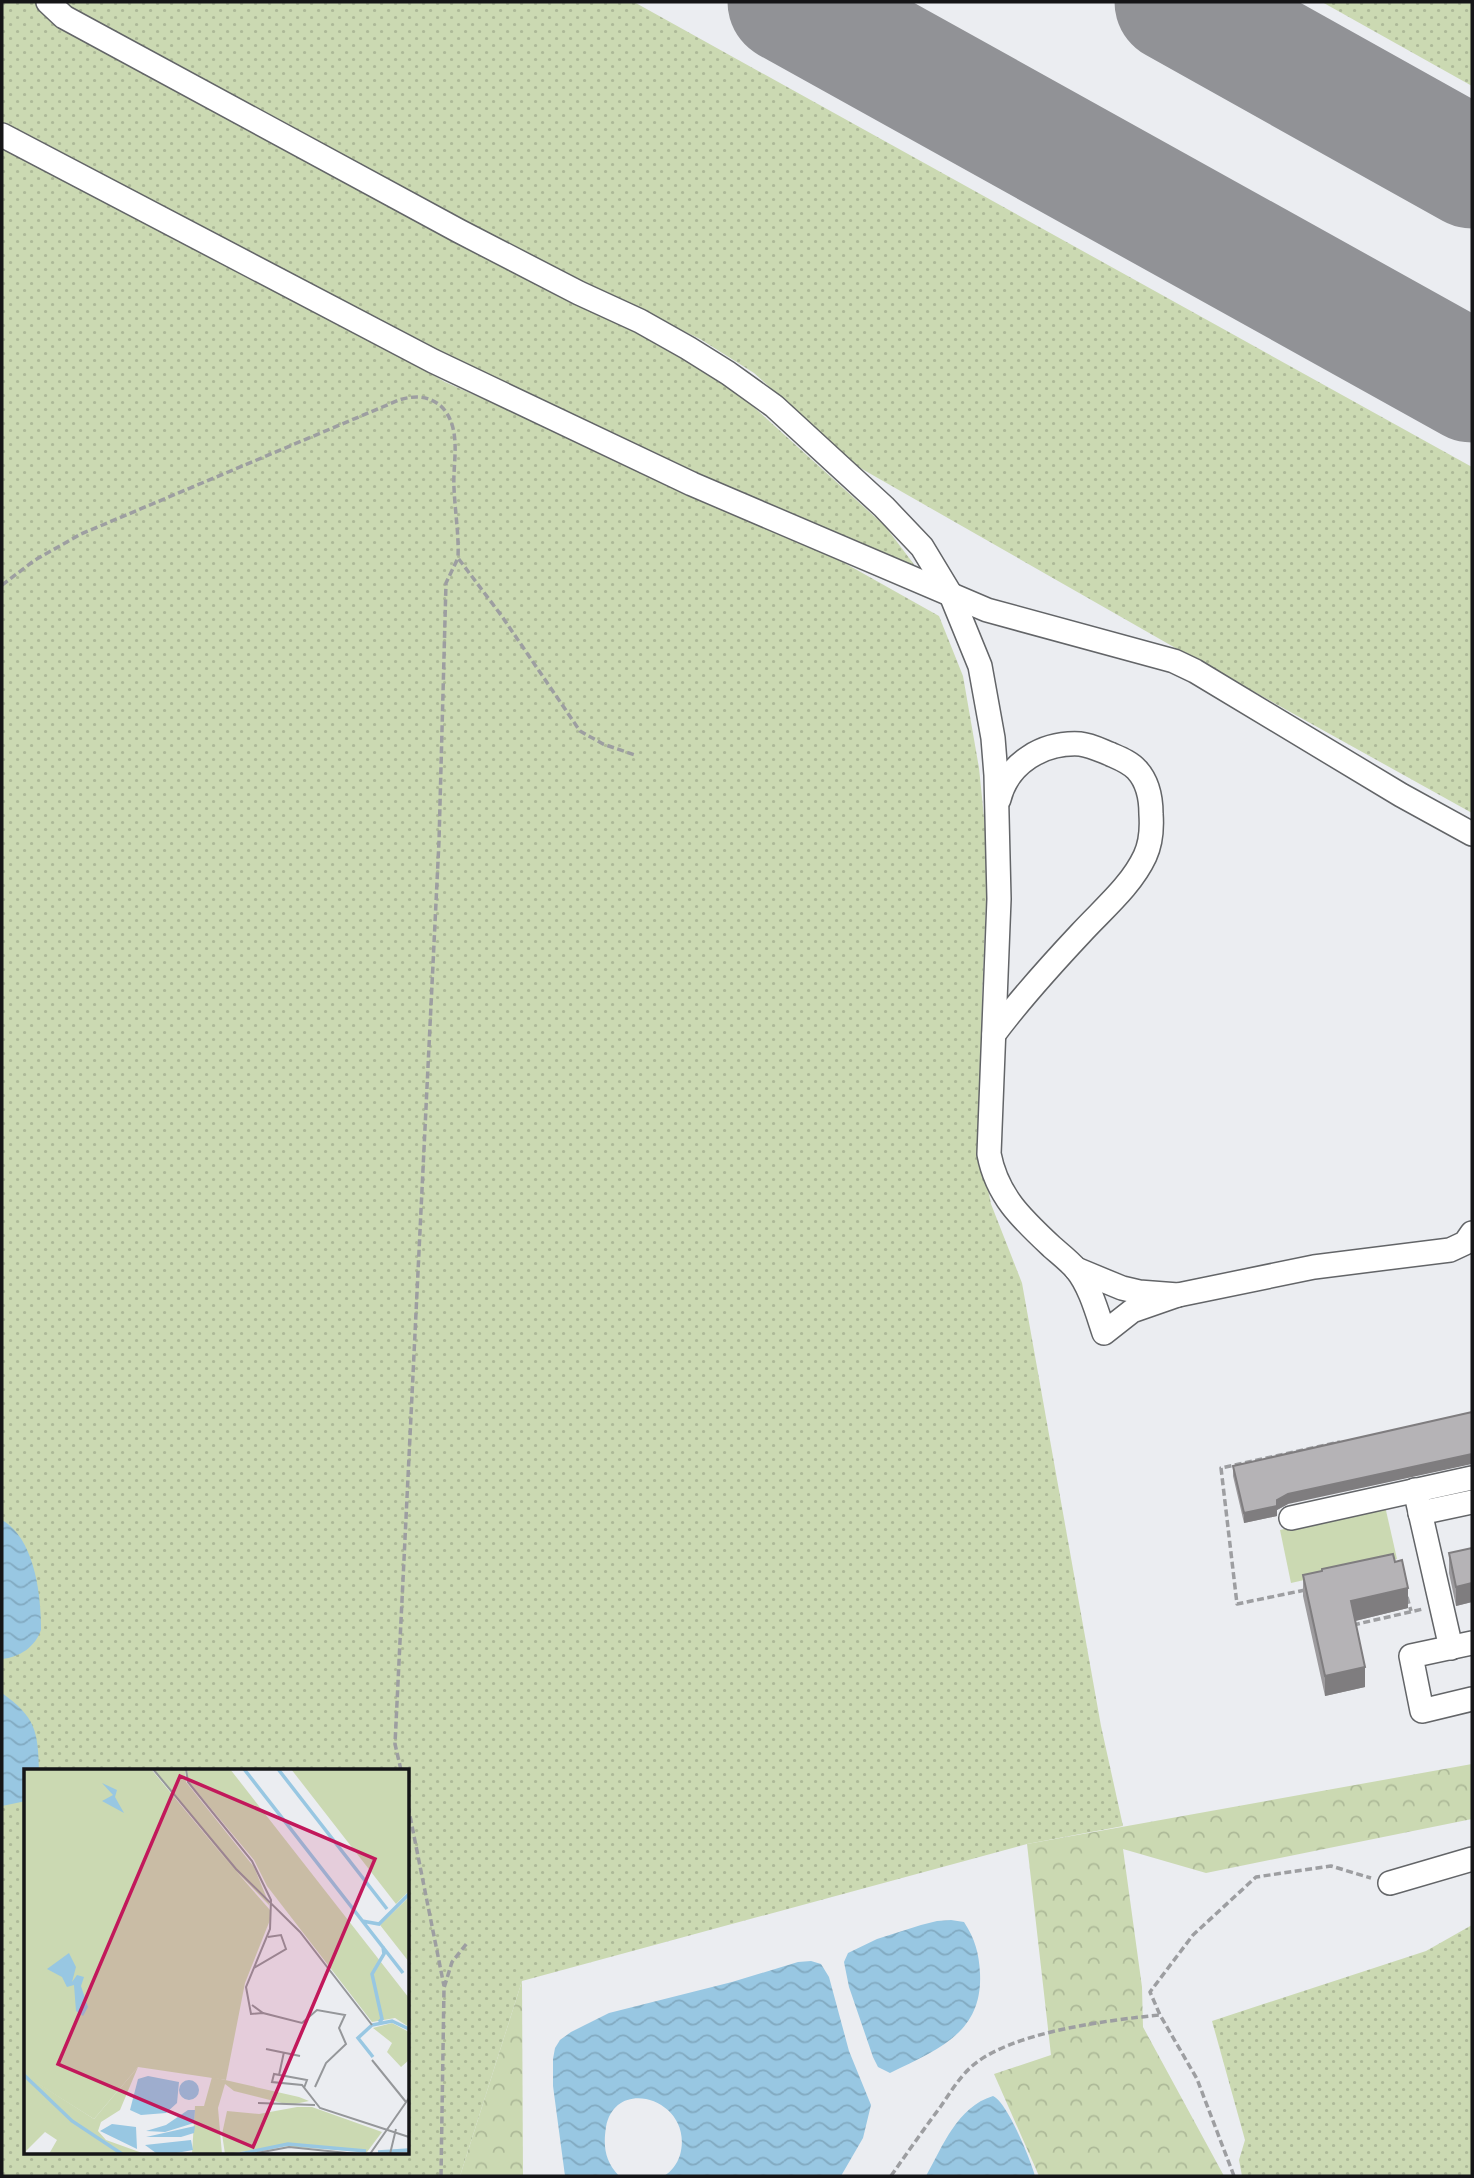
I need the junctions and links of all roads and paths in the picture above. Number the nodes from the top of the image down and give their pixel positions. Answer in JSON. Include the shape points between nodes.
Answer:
{"nodes":[{"id":1,"x":48,"y":2,"type":"edge"},
{"id":2,"x":2,"y":135,"type":"edge"},
{"id":3,"x":457,"y":558,"type":"junction"},
{"id":4,"x":2,"y":585,"type":"edge"},
{"id":5,"x":951,"y":595,"type":"junction"},
{"id":6,"x":635,"y":755,"type":"dead end"},
{"id":7,"x":996,"y":813,"type":"junction"},
{"id":8,"x":1472,"y":834,"type":"edge"},
{"id":9,"x":994,"y":1034,"type":"junction"},
{"id":10,"x":1472,"y":1233,"type":"edge"},
{"id":11,"x":1076,"y":1269,"type":"junction"},
{"id":12,"x":1178,"y":1295,"type":"junction"},
{"id":13,"x":1472,"y":1478,"type":"edge"},
{"id":14,"x":1415,"y":1490,"type":"junction"},
{"id":15,"x":1472,"y":1502,"type":"edge"},
{"id":16,"x":1420,"y":1513,"type":"junction"},
{"id":17,"x":1291,"y":1518,"type":"dead end"},
{"id":18,"x":1430,"y":1607,"type":"dead end"},
{"id":19,"x":1353,"y":1625,"type":"edge"},
{"id":20,"x":1462,"y":1646,"type":"edge"},
{"id":21,"x":1472,"y":1699,"type":"edge"},
{"id":22,"x":401,"y":1769,"type":"edge"},
{"id":23,"x":410,"y":1817,"type":"edge"},
{"id":24,"x":1472,"y":1859,"type":"edge"},
{"id":25,"x":1390,"y":1883,"type":"joint"},
{"id":26,"x":468,"y":1942,"type":"dead end"},
{"id":27,"x":444,"y":1988,"type":"junction"},
{"id":28,"x":1160,"y":2015,"type":"junction"},
{"id":29,"x":441,"y":2176,"type":"edge"},
{"id":30,"x":891,"y":2176,"type":"edge"},
{"id":31,"x":1234,"y":2176,"type":"edge"}],
"edges":[{"from":1,"to":5,"type":"lane","via":[[64,17],[459,231],[639,321],[728,373],[774,405],[884,507],[922,547]]},
{"from":2,"to":5,"type":"lane","via":[[503,396],[692,484]]},
{"from":3,"to":4,"type":"path","via":[[453,428],[443,408],[431,398],[414,395],[81,534]]},
{"from":3,"to":6,"type":"path","via":[[580,731]]},
{"from":3,"to":22,"type":"path","via":[[446,583],[439,841],[395,1744]]},
{"from":5,"to":7,"type":"lane","via":[[979,666],[993,738]]},
{"from":5,"to":8,"type":"lane","via":[[987,610],[1195,670]]},
{"from":7,"to":9,"type":"lane","via":[[999,899]]},
{"from":7,"to":9,"type":"lane","via":[[1006,782],[1030,756],[1060,745],[1082,744],[1120,758],[1138,771],[1147,786],[1152,821],[1146,854],[1137,869]]},
{"from":9,"to":11,"type":"lane","via":[[989,1154],[993,1172],[1000,1191],[1018,1214]]},
{"from":10,"to":12,"type":"lane","via":[[1465,1243],[1450,1250],[1314,1267]]},
{"from":11,"to":12,"type":"lane","via":[[1122,1288]]},
{"from":11,"to":12,"type":"lane","via":[[1104,1333],[1132,1311]]},
{"from":13,"to":14,"type":"lane"},
{"from":14,"to":16,"type":"lane"},
{"from":14,"to":17,"type":"lane"},
{"from":15,"to":16,"type":"lane"},
{"from":16,"to":20,"type":"lane"},
{"from":18,"to":19,"type":"path"},
{"from":20,"to":21,"type":"lane","via":[[1411,1656],[1422,1711]]},
{"from":23,"to":27,"type":"path"},
{"from":24,"to":25,"type":"lane"},
{"from":25,"to":28,"type":"path","via":[[1331,1867],[1256,1877],[1193,1935],[1150,1992]]},
{"from":26,"to":27,"type":"path","via":[[452,1962]]},
{"from":27,"to":29,"type":"path"},
{"from":28,"to":30,"type":"path","via":[[1045,2034],[993,2051],[953,2088]]},
{"from":28,"to":31,"type":"path","via":[[1197,2079]]}]}
